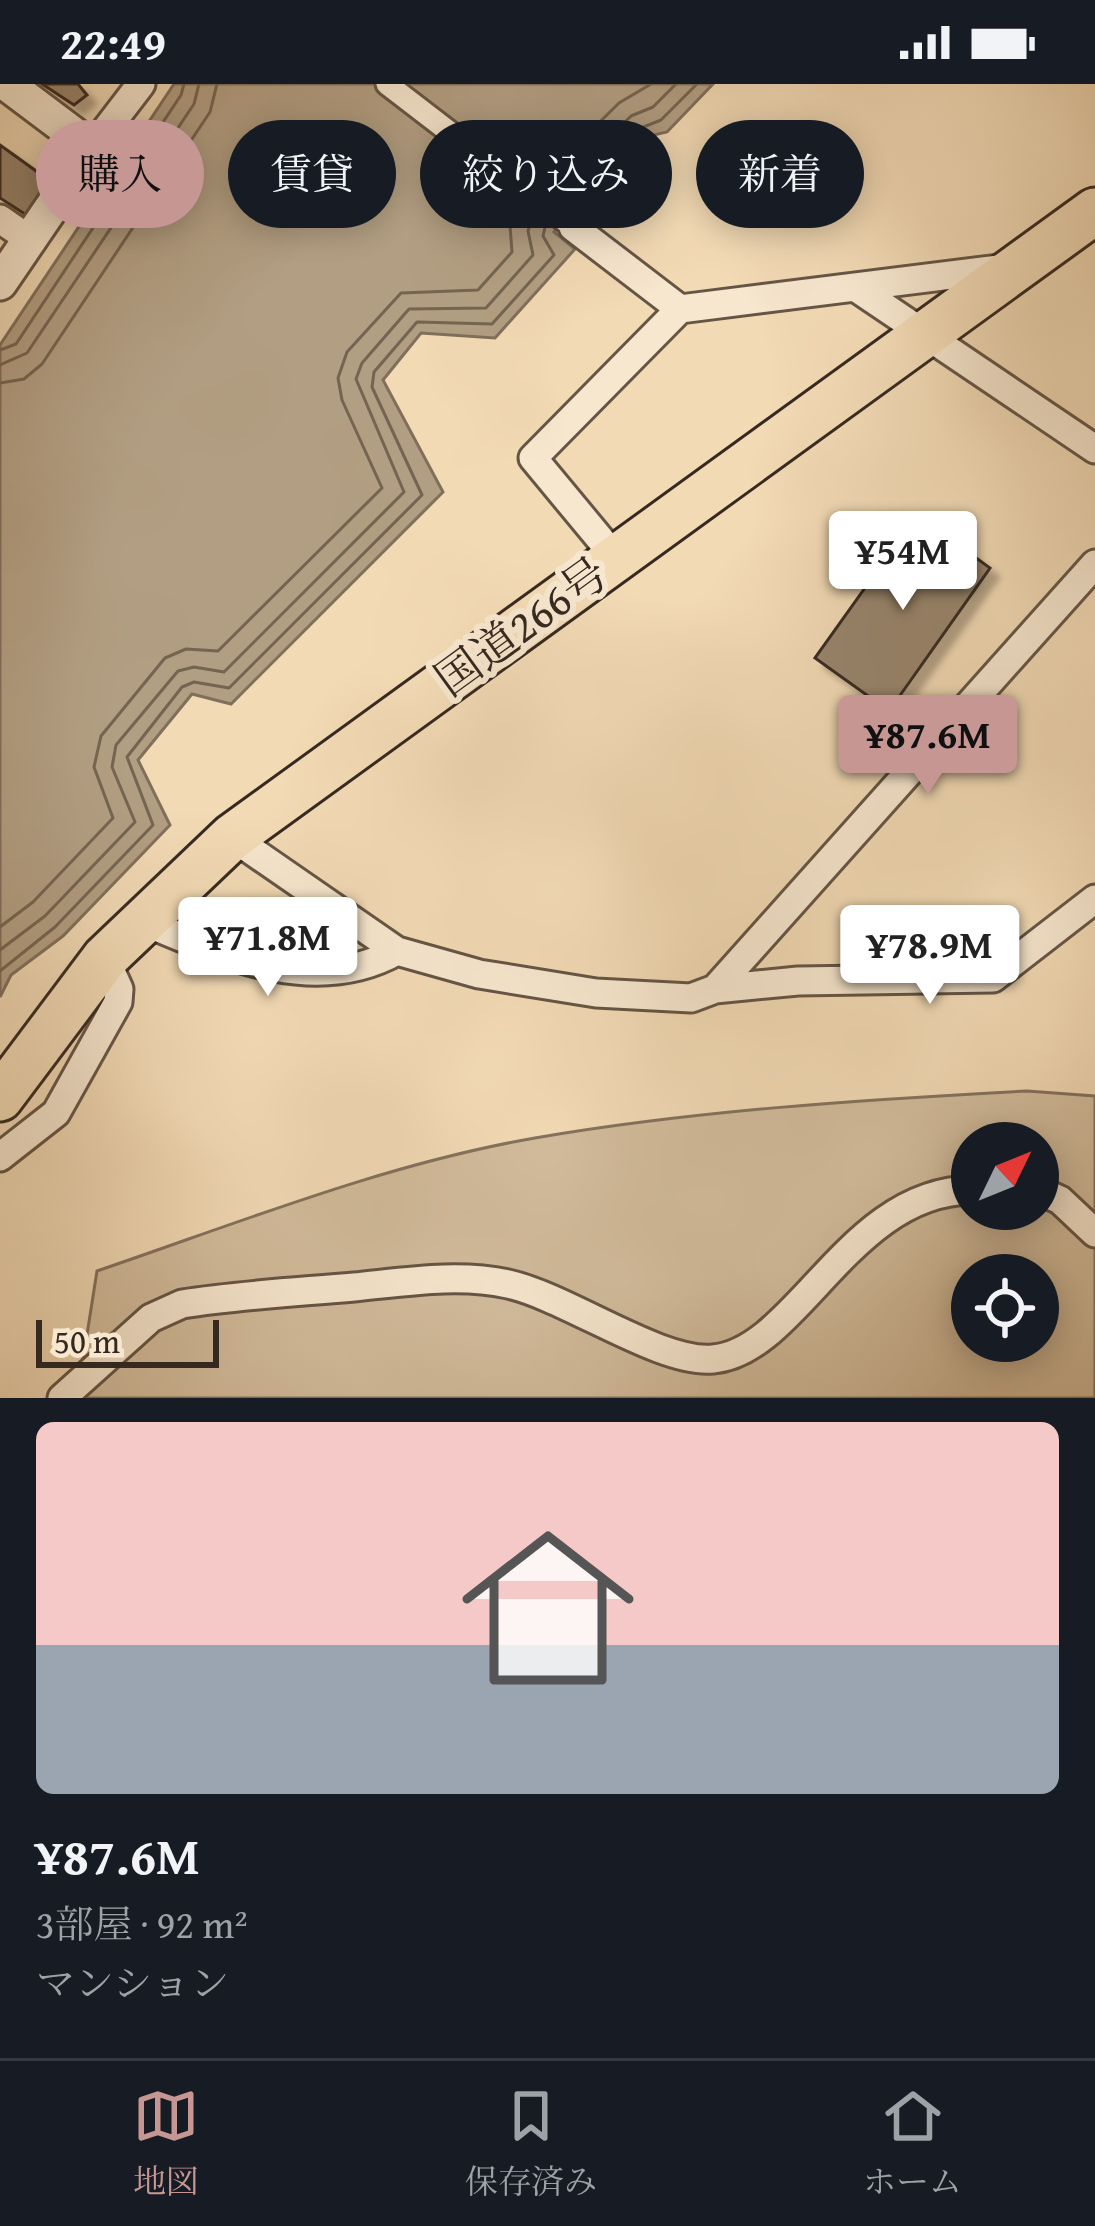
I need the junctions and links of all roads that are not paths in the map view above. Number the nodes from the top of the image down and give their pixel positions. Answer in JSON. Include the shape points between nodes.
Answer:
{"nodes":[{"id":1,"x":7,"y":84,"type":"edge"},
{"id":2,"x":141,"y":84,"type":"edge"},
{"id":3,"x":387,"y":84,"type":"edge"},
{"id":4,"x":55,"y":120,"type":"edge"},
{"id":5,"x":113,"y":120,"type":"edge"},
{"id":6,"x":434,"y":120,"type":"edge"},
{"id":7,"x":1095,"y":211,"type":"edge"},
{"id":8,"x":0,"y":219,"type":"edge"},
{"id":9,"x":40,"y":228,"type":"edge"},
{"id":10,"x":574,"y":228,"type":"edge"},
{"id":11,"x":32,"y":241,"type":"junction"},
{"id":12,"x":1019,"y":266,"type":"junction"},
{"id":13,"x":0,"y":283,"type":"edge"},
{"id":14,"x":855,"y":287,"type":"junction"},
{"id":15,"x":680,"y":309,"type":"junction"},
{"id":16,"x":926,"y":335,"type":"junction"},
{"id":17,"x":1095,"y":449,"type":"edge"},
{"id":18,"x":615,"y":556,"type":"junction"},
{"id":19,"x":1095,"y":564,"type":"edge"},
{"id":20,"x":232,"y":837,"type":"junction"},
{"id":21,"x":1095,"y":899,"type":"edge"},
{"id":22,"x":140,"y":920,"type":"junction"},
{"id":23,"x":397,"y":951,"type":"junction"},
{"id":24,"x":105,"y":958,"type":"junction"},
{"id":25,"x":715,"y":989,"type":"junction"},
{"id":26,"x":0,"y":1098,"type":"edge"},
{"id":27,"x":0,"y":1157,"type":"edge"},
{"id":28,"x":951,"y":1190,"type":"edge"},
{"id":29,"x":1059,"y":1200,"type":"edge"},
{"id":30,"x":1095,"y":1233,"type":"edge"},
{"id":31,"x":62,"y":1398,"type":"edge"}],
"edges":[{"from":1,"to":4,"type":"street"},
{"from":2,"to":5,"type":"street"},
{"from":3,"to":6,"type":"street"},
{"from":7,"to":12,"type":"highway","name":"国道266号"},
{"from":8,"to":11,"type":"street"},
{"from":9,"to":11,"type":"street"},
{"from":10,"to":15,"type":"street"},
{"from":11,"to":13,"type":"street"},
{"from":12,"to":14,"type":"street"},
{"from":12,"to":16,"type":"highway","name":"国道266号"},
{"from":14,"to":15,"type":"street"},
{"from":14,"to":16,"type":"street"},
{"from":15,"to":18,"type":"street","via":[[533,458]]},
{"from":16,"to":17,"type":"street"},
{"from":16,"to":18,"type":"highway","name":"国道266号"},
{"from":18,"to":20,"type":"highway","name":"国道266号"},
{"from":19,"to":25,"type":"street"},
{"from":20,"to":22,"type":"highway","name":"国道266号"},
{"from":20,"to":23,"type":"street"},
{"from":21,"to":25,"type":"street","via":[[993,978]]},
{"from":22,"to":23,"type":"street","via":[[288,972],[373,964]]},
{"from":22,"to":24,"type":"highway","name":"国道266号"},
{"from":23,"to":25,"type":"street","via":[[596,993],[692,998]]},
{"from":24,"to":26,"type":"highway","name":"国道266号"},
{"from":24,"to":27,"type":"street","via":[[118,1002],[56,1113]]},
{"from":28,"to":31,"type":"street","via":[[912,1201],[746,1348],[714,1359],[682,1356],[509,1284],[458,1277],[182,1304],[151,1318]]},
{"from":29,"to":30,"type":"street"}]}
